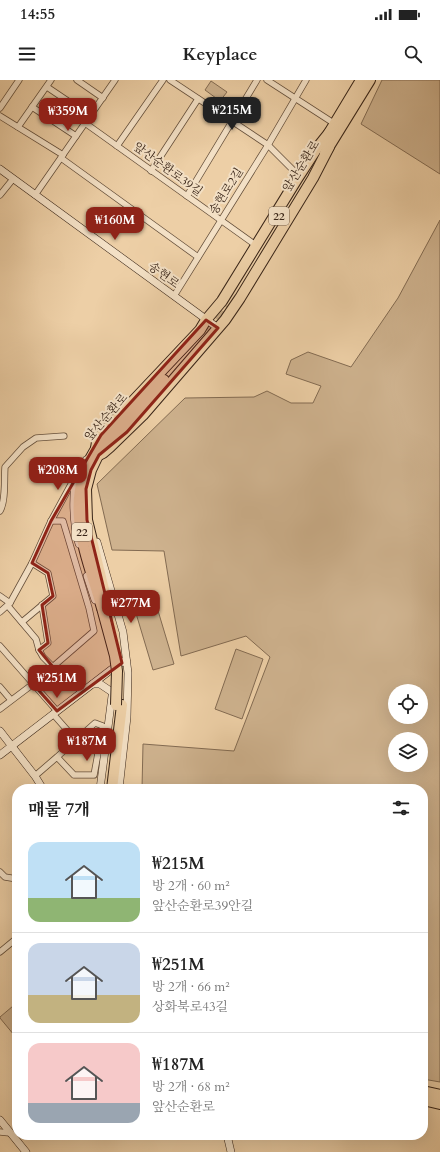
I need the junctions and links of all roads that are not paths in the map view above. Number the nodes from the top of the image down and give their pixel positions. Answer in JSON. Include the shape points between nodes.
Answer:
{"nodes":[{"id":1,"x":19,"y":80,"type":"edge"},
{"id":2,"x":51,"y":80,"type":"edge"},
{"id":3,"x":77,"y":80,"type":"edge"},
{"id":4,"x":115,"y":80,"type":"edge"},
{"id":5,"x":163,"y":80,"type":"edge"},
{"id":6,"x":170,"y":80,"type":"edge"},
{"id":7,"x":257,"y":80,"type":"edge"},
{"id":8,"x":268,"y":80,"type":"edge"},
{"id":9,"x":306,"y":80,"type":"edge"},
{"id":10,"x":361,"y":80,"type":"edge"},
{"id":11,"x":370,"y":80,"type":"edge"},
{"id":12,"x":46,"y":87,"type":"junction"},
{"id":13,"x":103,"y":98,"type":"junction"},
{"id":14,"x":296,"y":98,"type":"junction"},
{"id":15,"x":198,"y":99,"type":"junction"},
{"id":16,"x":32,"y":107,"type":"junction"},
{"id":17,"x":0,"y":108,"type":"edge"},
{"id":18,"x":0,"y":116,"type":"edge"},
{"id":19,"x":90,"y":116,"type":"junction"},
{"id":20,"x":232,"y":121,"type":"junction"},
{"id":21,"x":85,"y":123,"type":"junction"},
{"id":22,"x":334,"y":126,"type":"junction"},
{"id":23,"x":18,"y":127,"type":"junction"},
{"id":24,"x":76,"y":136,"type":"junction"},
{"id":25,"x":268,"y":145,"type":"junction"},
{"id":26,"x":117,"y":146,"type":"junction"},
{"id":27,"x":329,"y":147,"type":"junction"},
{"id":28,"x":62,"y":157,"type":"junction"},
{"id":29,"x":0,"y":170,"type":"edge"},
{"id":30,"x":151,"y":171,"type":"junction"},
{"id":31,"x":299,"y":176,"type":"junction"},
{"id":32,"x":13,"y":179,"type":"junction"},
{"id":33,"x":0,"y":195,"type":"edge"},
{"id":34,"x":35,"y":195,"type":"junction"},
{"id":35,"x":186,"y":196,"type":"junction"},
{"id":36,"x":221,"y":221,"type":"junction"},
{"id":37,"x":257,"y":246,"type":"junction"},
{"id":38,"x":198,"y":257,"type":"junction"},
{"id":39,"x":174,"y":296,"type":"junction"},
{"id":40,"x":206,"y":320,"type":"junction"},
{"id":41,"x":218,"y":328,"type":"junction"},
{"id":42,"x":197,"y":343,"type":"dead end"},
{"id":43,"x":64,"y":436,"type":"dead end"},
{"id":44,"x":95,"y":455,"type":"junction"},
{"id":45,"x":2,"y":466,"type":"edge"},
{"id":46,"x":79,"y":470,"type":"junction"},
{"id":47,"x":0,"y":511,"type":"edge"},
{"id":48,"x":51,"y":521,"type":"junction"},
{"id":49,"x":32,"y":563,"type":"junction"},
{"id":50,"x":0,"y":596,"type":"edge"},
{"id":51,"x":9,"y":605,"type":"junction"},
{"id":52,"x":42,"y":605,"type":"junction"},
{"id":53,"x":0,"y":612,"type":"edge"},
{"id":54,"x":22,"y":622,"type":"junction"},
{"id":55,"x":0,"y":646,"type":"edge"},
{"id":56,"x":39,"y":650,"type":"junction"},
{"id":57,"x":126,"y":660,"type":"junction"},
{"id":58,"x":53,"y":667,"type":"junction"},
{"id":59,"x":112,"y":669,"type":"junction"},
{"id":60,"x":33,"y":684,"type":"junction"},
{"id":61,"x":93,"y":684,"type":"junction"},
{"id":62,"x":0,"y":687,"type":"edge"},
{"id":63,"x":11,"y":700,"type":"junction"},
{"id":64,"x":118,"y":700,"type":"junction"},
{"id":65,"x":0,"y":709,"type":"edge"},
{"id":66,"x":55,"y":713,"type":"junction"},
{"id":67,"x":0,"y":731,"type":"edge"},
{"id":68,"x":76,"y":740,"type":"junction"},
{"id":69,"x":11,"y":745,"type":"junction"},
{"id":70,"x":0,"y":755,"type":"edge"},
{"id":71,"x":58,"y":757,"type":"junction"},
{"id":72,"x":35,"y":776,"type":"junction"},
{"id":73,"x":40,"y":784,"type":"edge"},
{"id":74,"x":101,"y":784,"type":"edge"},
{"id":75,"x":109,"y":784,"type":"edge"},
{"id":76,"x":112,"y":784,"type":"edge"},
{"id":77,"x":120,"y":784,"type":"edge"},
{"id":78,"x":0,"y":872,"type":"edge"},
{"id":79,"x":2,"y":879,"type":"edge"},
{"id":80,"x":12,"y":942,"type":"edge"},
{"id":81,"x":0,"y":952,"type":"edge"},
{"id":82,"x":428,"y":1092,"type":"edge"},
{"id":83,"x":440,"y":1094,"type":"edge"},
{"id":84,"x":428,"y":1101,"type":"edge"},
{"id":85,"x":440,"y":1104,"type":"edge"},
{"id":86,"x":0,"y":1120,"type":"edge"},
{"id":87,"x":0,"y":1132,"type":"edge"},
{"id":88,"x":10,"y":1133,"type":"junction"},
{"id":89,"x":12,"y":1136,"type":"edge"},
{"id":90,"x":15,"y":1140,"type":"edge"},
{"id":91,"x":228,"y":1140,"type":"edge"},
{"id":92,"x":24,"y":1151,"type":"edge"},
{"id":93,"x":231,"y":1152,"type":"edge"}],
"edges":[{"from":1,"to":17,"type":"street"},
{"from":2,"to":12,"type":"street"},
{"from":3,"to":13,"type":"street"},
{"from":4,"to":13,"type":"street"},
{"from":5,"to":26,"type":"street"},
{"from":6,"to":15,"type":"street"},
{"from":7,"to":20,"type":"street"},
{"from":8,"to":14,"type":"street"},
{"from":9,"to":14,"type":"street","name":"송현로2길"},
{"from":10,"to":22,"type":"highway","name":"앞산순환로","number":"22"},
{"from":11,"to":27,"type":"highway","name":"앞산순환로","number":"22"},
{"from":12,"to":16,"type":"street"},
{"from":12,"to":19,"type":"street"},
{"from":13,"to":19,"type":"street"},
{"from":14,"to":22,"type":"street"},
{"from":14,"to":25,"type":"street","name":"송현로2길"},
{"from":15,"to":20,"type":"street"},
{"from":15,"to":30,"type":"street"},
{"from":16,"to":23,"type":"street"},
{"from":16,"to":24,"type":"street"},
{"from":18,"to":23,"type":"street"},
{"from":19,"to":21,"type":"street"},
{"from":20,"to":25,"type":"street"},
{"from":20,"to":35,"type":"street"},
{"from":21,"to":24,"type":"street"},
{"from":21,"to":26,"type":"street","name":"앞산순환로39길"},
{"from":22,"to":27,"type":"highway","name":"앞산순환로","number":"22","via":[[226,306]]},
{"from":22,"to":31,"type":"highway","via":[[316,148]]},
{"from":23,"to":28,"type":"street"},
{"from":24,"to":28,"type":"street"},
{"from":25,"to":31,"type":"street"},
{"from":25,"to":36,"type":"street","name":"송현로2길"},
{"from":26,"to":30,"type":"street","name":"앞산순환로39길"},
{"from":27,"to":41,"type":"highway","via":[[240,298]]},
{"from":28,"to":34,"type":"street"},
{"from":28,"to":38,"type":"street"},
{"from":29,"to":32,"type":"street","name":"송현로"},
{"from":30,"to":35,"type":"street","name":"앞산순환로39길"},
{"from":31,"to":37,"type":"highway"},
{"from":32,"to":33,"type":"street"},
{"from":32,"to":34,"type":"street","name":"송현로"},
{"from":34,"to":39,"type":"street","name":"송현로"},
{"from":35,"to":36,"type":"street","name":"앞산순환로39길"},
{"from":36,"to":37,"type":"street","name":"앞산순환로39길"},
{"from":36,"to":38,"type":"street","name":"송현로2길"},
{"from":37,"to":40,"type":"highway","via":[[222,302]]},
{"from":38,"to":39,"type":"street","name":"송현로2길"},
{"from":39,"to":40,"type":"street","name":"송현로"},
{"from":40,"to":41,"type":"street","name":"송현로"},
{"from":40,"to":44,"type":"highway","via":[[200,330],[101,435]]},
{"from":41,"to":44,"type":"highway","via":[[137,421],[110,448]]},
{"from":42,"to":44,"type":"highway","name":"앞산순환로","number":"22"},
{"from":43,"to":45,"type":"street","via":[[36,438]]},
{"from":44,"to":46,"type":"street"},
{"from":44,"to":57,"type":"street","via":[[90,514],[124,632]]},
{"from":44,"to":64,"type":"highway","name":"앞산순환로","number":"22","via":[[86,489],[87,520],[105,608],[122,659],[123,688]]},
{"from":45,"to":47,"type":"street","via":[[4,495]]},
{"from":46,"to":48,"type":"street"},
{"from":46,"to":59,"type":"street","via":[[74,526],[106,638]]},
{"from":48,"to":49,"type":"street"},
{"from":48,"to":58,"type":"street","via":[[63,521],[94,632]]},
{"from":49,"to":51,"type":"street"},
{"from":49,"to":52,"type":"street","via":[[48,573],[50,580],[53,596]]},
{"from":50,"to":51,"type":"street"},
{"from":51,"to":53,"type":"street"},
{"from":51,"to":54,"type":"street"},
{"from":52,"to":54,"type":"street"},
{"from":52,"to":56,"type":"street","via":[[48,643]]},
{"from":54,"to":56,"type":"street","via":[[36,639]]},
{"from":55,"to":60,"type":"street"},
{"from":56,"to":58,"type":"street"},
{"from":57,"to":59,"type":"street"},
{"from":57,"to":64,"type":"street","via":[[128,672]]},
{"from":58,"to":60,"type":"street"},
{"from":59,"to":61,"type":"street"},
{"from":59,"to":64,"type":"street"},
{"from":60,"to":63,"type":"street"},
{"from":60,"to":66,"type":"street"},
{"from":61,"to":64,"type":"street","via":[[100,684]]},
{"from":61,"to":66,"type":"street"},
{"from":62,"to":63,"type":"street"},
{"from":63,"to":65,"type":"street"},
{"from":64,"to":74,"type":"street"},
{"from":64,"to":75,"type":"highway","name":"앞산순환로","number":"22"},
{"from":64,"to":76,"type":"highway","name":"앞산순환로","number":"22"},
{"from":64,"to":77,"type":"street","via":[[127,717]]},
{"from":66,"to":68,"type":"street"},
{"from":66,"to":69,"type":"street"},
{"from":67,"to":69,"type":"street"},
{"from":68,"to":71,"type":"street"},
{"from":68,"to":71,"type":"street","via":[[95,723],[103,726],[94,775],[74,776]]},
{"from":69,"to":70,"type":"street"},
{"from":69,"to":72,"type":"street"},
{"from":71,"to":72,"type":"street"},
{"from":72,"to":73,"type":"street"},
{"from":78,"to":79,"type":"street"},
{"from":80,"to":81,"type":"street"},
{"from":82,"to":83,"type":"highway"},
{"from":84,"to":85,"type":"highway"},
{"from":86,"to":88,"type":"street"},
{"from":87,"to":88,"type":"street"},
{"from":88,"to":89,"type":"street"},
{"from":90,"to":92,"type":"street"},
{"from":91,"to":93,"type":"street"}]}
